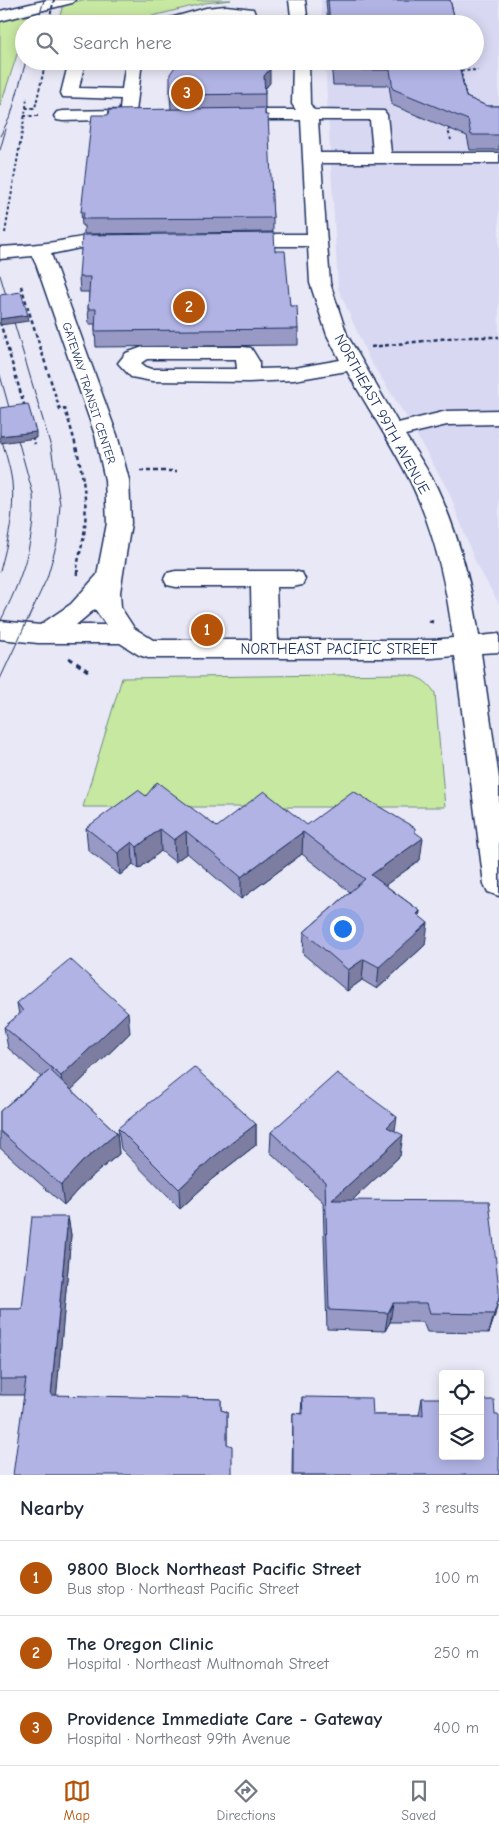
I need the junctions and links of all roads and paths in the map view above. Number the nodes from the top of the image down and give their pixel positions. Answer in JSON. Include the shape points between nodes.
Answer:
{"nodes":[{"id":1,"x":54,"y":0,"type":"edge"},
{"id":2,"x":67,"y":0,"type":"edge"},
{"id":3,"x":297,"y":0,"type":"edge"},
{"id":4,"x":50,"y":15,"type":"edge"},
{"id":5,"x":210,"y":15,"type":"edge"},
{"id":6,"x":248,"y":15,"type":"edge"},
{"id":7,"x":299,"y":15,"type":"edge"},
{"id":8,"x":0,"y":16,"type":"edge"},
{"id":9,"x":44,"y":70,"type":"edge"},
{"id":10,"x":75,"y":70,"type":"edge"},
{"id":11,"x":133,"y":70,"type":"edge"},
{"id":12,"x":301,"y":70,"type":"edge"},
{"id":13,"x":478,"y":70,"type":"dead end"},
{"id":14,"x":461,"y":71,"type":"joint"},
{"id":15,"x":130,"y":94,"type":"junction"},
{"id":16,"x":27,"y":97,"type":"dead end"},
{"id":17,"x":467,"y":101,"type":"edge"},
{"id":18,"x":26,"y":108,"type":"junction"},
{"id":19,"x":128,"y":115,"type":"junction"},
{"id":20,"x":147,"y":115,"type":"edge"},
{"id":21,"x":215,"y":115,"type":"edge"},
{"id":22,"x":309,"y":115,"type":"junction"},
{"id":23,"x":63,"y":116,"type":"dead end"},
{"id":24,"x":312,"y":158,"type":"junction"},
{"id":25,"x":383,"y":158,"type":"junction"},
{"id":26,"x":499,"y":158,"type":"edge"},
{"id":27,"x":7,"y":230,"type":"dead end"},
{"id":28,"x":220,"y":240,"type":"edge"},
{"id":29,"x":316,"y":240,"type":"junction"},
{"id":30,"x":134,"y":241,"type":"edge"},
{"id":31,"x":47,"y":249,"type":"junction"},
{"id":32,"x":0,"y":253,"type":"edge"},
{"id":33,"x":21,"y":286,"type":"dead end"},
{"id":34,"x":0,"y":322,"type":"edge"},
{"id":35,"x":351,"y":364,"type":"junction"},
{"id":36,"x":248,"y":376,"type":"junction"},
{"id":37,"x":27,"y":416,"type":"edge"},
{"id":38,"x":499,"y":417,"type":"edge"},
{"id":39,"x":392,"y":431,"type":"junction"},
{"id":40,"x":32,"y":435,"type":"edge"},
{"id":41,"x":35,"y":444,"type":"dead end"},
{"id":42,"x":139,"y":471,"type":"dead end"},
{"id":43,"x":177,"y":471,"type":"dead end"},
{"id":44,"x":109,"y":578,"type":"junction"},
{"id":45,"x":263,"y":579,"type":"junction"},
{"id":46,"x":176,"y":580,"type":"dead end"},
{"id":47,"x":294,"y":580,"type":"dead end"},
{"id":48,"x":77,"y":584,"type":"dead end"},
{"id":49,"x":0,"y":630,"type":"edge"},
{"id":50,"x":45,"y":634,"type":"junction"},
{"id":51,"x":125,"y":634,"type":"junction"},
{"id":52,"x":499,"y":643,"type":"edge"},
{"id":53,"x":467,"y":646,"type":"junction"},
{"id":54,"x":148,"y":649,"type":"joint"},
{"id":55,"x":265,"y":649,"type":"junction"},
{"id":56,"x":496,"y":839,"type":"edge"},
{"id":57,"x":499,"y":884,"type":"edge"}],
"edges":[{"from":1,"to":4,"type":"path","bridge":true},
{"from":2,"to":8,"type":"main road"},
{"from":3,"to":7,"type":"main road"},
{"from":5,"to":6,"type":"main road","via":[[219,10],[234,9]]},
{"from":9,"to":18,"type":"path","via":[[35,108]]},
{"from":10,"to":15,"type":"main road","via":[[69,93]]},
{"from":11,"to":15,"type":"main road"},
{"from":12,"to":22,"type":"main road","name":"NORTHEAST 99TH AVENUE","via":[[301,104]]},
{"from":13,"to":14,"type":"path"},
{"from":14,"to":17,"type":"path"},
{"from":15,"to":19,"type":"main road"},
{"from":16,"to":18,"type":"path"},
{"from":18,"to":27,"type":"path"},
{"from":19,"to":20,"type":"main road"},
{"from":19,"to":23,"type":"main road"},
{"from":21,"to":22,"type":"main road"},
{"from":22,"to":24,"type":"main road","name":"NORTHEAST 99TH AVENUE"},
{"from":22,"to":25,"type":"main road","via":[[378,115]]},
{"from":24,"to":25,"type":"main road"},
{"from":24,"to":29,"type":"main road","name":"NORTHEAST 99TH AVENUE"},
{"from":25,"to":26,"type":"main road"},
{"from":28,"to":29,"type":"main road"},
{"from":29,"to":35,"type":"main road","name":"NORTHEAST 99TH AVENUE","via":[[320,283]]},
{"from":30,"to":31,"type":"main road","via":[[80,242]]},
{"from":31,"to":32,"type":"main road"},
{"from":31,"to":44,"type":"main road","name":"GATEWAY TRANSIT CENTER","via":[[46,264],[106,435],[118,480],[119,523]]},
{"from":33,"to":48,"type":"path","via":[[60,410],[65,409],[77,447],[85,525]]},
{"from":34,"to":37,"type":"path"},
{"from":35,"to":36,"type":"main road","via":[[294,374]]},
{"from":35,"to":39,"type":"main road","name":"NORTHEAST 99TH AVENUE"},
{"from":36,"to":36,"type":"main road","via":[[152,375],[139,372],[129,363],[143,353],[243,353],[248,361]]},
{"from":38,"to":39,"type":"main road","via":[[447,418]]},
{"from":39,"to":53,"type":"main road","name":"NORTHEAST 99TH AVENUE","via":[[424,486],[438,518],[458,590]]},
{"from":40,"to":41,"type":"path"},
{"from":42,"to":43,"type":"path"},
{"from":44,"to":50,"type":"main road","via":[[80,610]]},
{"from":44,"to":51,"type":"main road","name":"GATEWAY TRANSIT CENTER","via":[[108,609]]},
{"from":45,"to":46,"type":"main road"},
{"from":45,"to":47,"type":"main road"},
{"from":45,"to":55,"type":"main road"},
{"from":49,"to":50,"type":"main road"},
{"from":50,"to":51,"type":"main road"},
{"from":51,"to":54,"type":"main road","name":"GATEWAY TRANSIT CENTER"},
{"from":52,"to":53,"type":"main road","name":"NORTHEAST PACIFIC STREET"},
{"from":53,"to":55,"type":"main road","name":"NORTHEAST PACIFIC STREET"},
{"from":53,"to":56,"type":"main road","name":"NORTHEAST 99TH AVENUE"},
{"from":54,"to":55,"type":"main road","name":"NORTHEAST PACIFIC STREET"},
{"from":56,"to":57,"type":"main road","name":"NORTHEAST 99TH AVENUE"}]}
